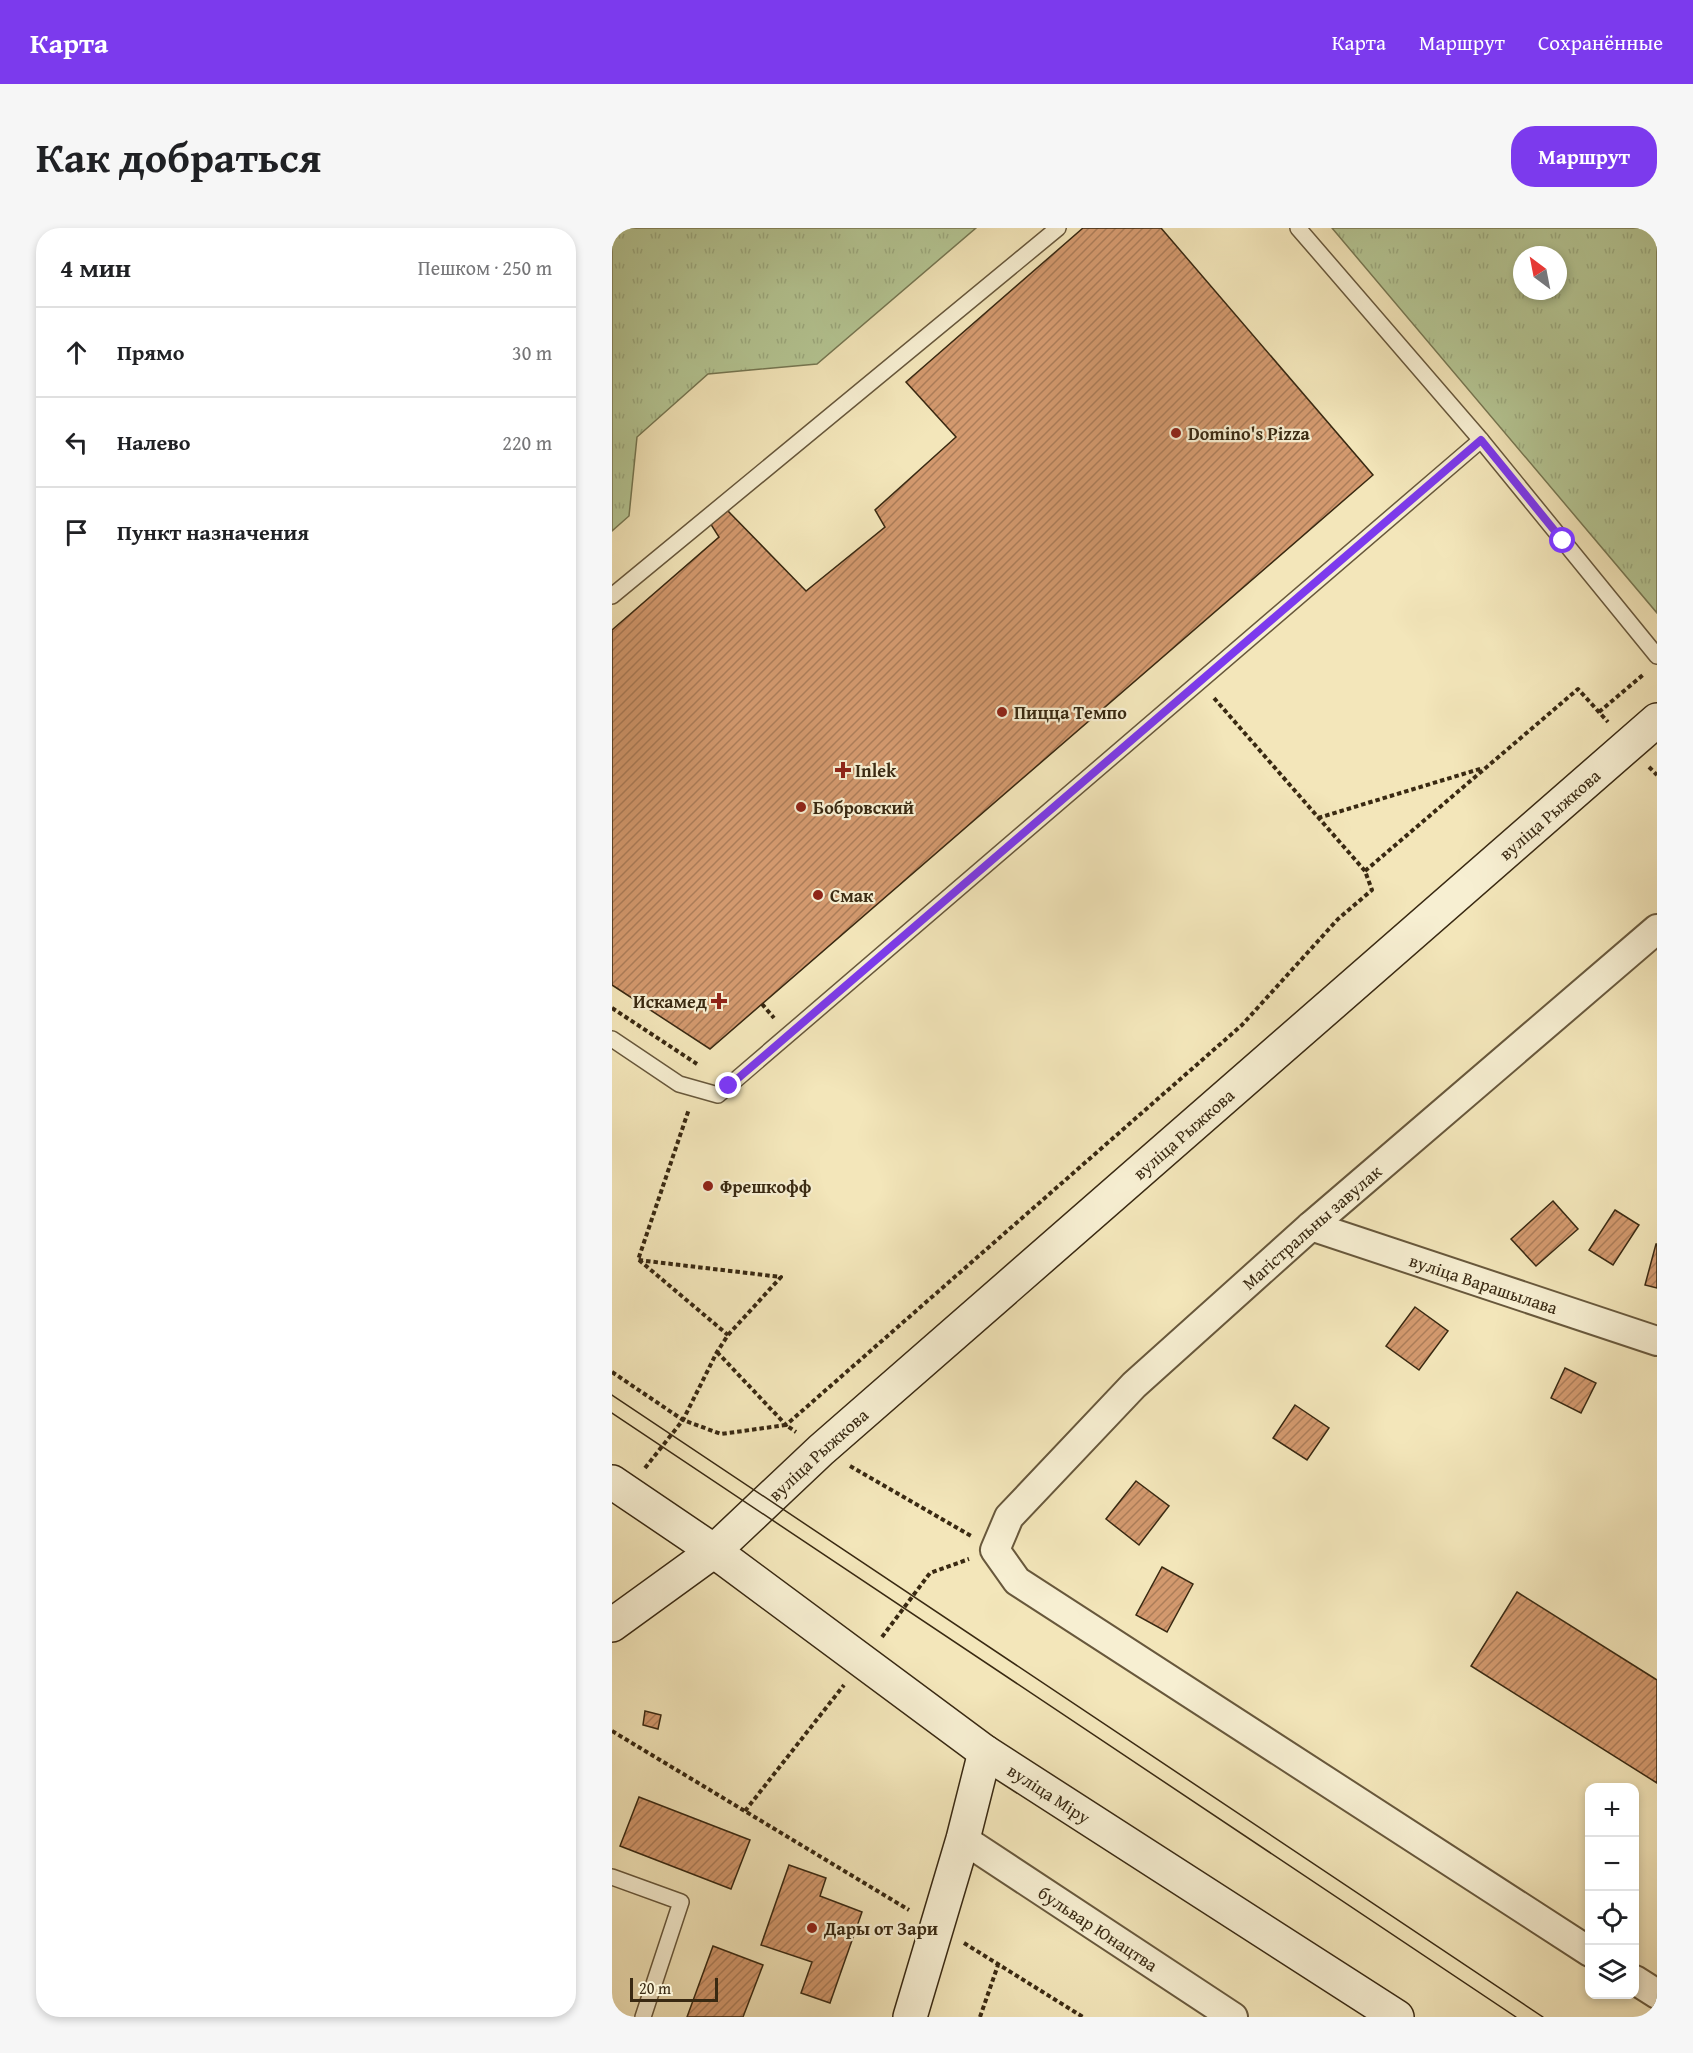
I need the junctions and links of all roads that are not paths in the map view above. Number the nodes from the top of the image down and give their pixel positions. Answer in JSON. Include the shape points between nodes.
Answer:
{"nodes":[{"id":1,"x":1058,"y":228,"type":"edge"},
{"id":2,"x":1298,"y":228,"type":"edge"},
{"id":3,"x":1481,"y":440,"type":"junction"},
{"id":4,"x":612,"y":596,"type":"edge"},
{"id":5,"x":1657,"y":656,"type":"edge"},
{"id":6,"x":1657,"y":720,"type":"edge"},
{"id":7,"x":1657,"y":929,"type":"edge"},
{"id":8,"x":612,"y":1039,"type":"edge"},
{"id":9,"x":1311,"y":1226,"type":"junction"},
{"id":10,"x":1657,"y":1341,"type":"edge"},
{"id":11,"x":619,"y":1487,"type":"edge"},
{"id":12,"x":714,"y":1551,"type":"junction"},
{"id":13,"x":615,"y":1618,"type":"edge"},
{"id":14,"x":984,"y":1752,"type":"junction"},
{"id":15,"x":963,"y":1839,"type":"junction"},
{"id":16,"x":612,"y":1877,"type":"edge"},
{"id":17,"x":1585,"y":1949,"type":"edge"},
{"id":18,"x":1639,"y":1983,"type":"edge"},
{"id":19,"x":1657,"y":1994,"type":"edge"},
{"id":20,"x":643,"y":2017,"type":"edge"},
{"id":21,"x":910,"y":2017,"type":"edge"},
{"id":22,"x":1233,"y":2017,"type":"edge"},
{"id":23,"x":1397,"y":2017,"type":"edge"}],
"edges":[{"from":1,"to":4,"type":"lane"},
{"from":2,"to":3,"type":"lane"},
{"from":3,"to":5,"type":"lane"},
{"from":3,"to":8,"type":"lane","via":[[718,1095],[679,1084]]},
{"from":6,"to":12,"type":"main road","name":"вуліца Рыжкова","via":[[821,1450]]},
{"from":7,"to":9,"type":"street","name":"Магістральны завулак"},
{"from":9,"to":10,"type":"street","name":"вуліца Варашылава"},
{"from":9,"to":17,"type":"street","name":"Магістральны завулак","via":[[1134,1385],[1009,1517],[995,1550],[1017,1581]]},
{"from":11,"to":12,"type":"main road","name":"вуліца Міру"},
{"from":12,"to":13,"type":"main road","name":"вуліца Рыжкова"},
{"from":12,"to":14,"type":"main road","name":"вуліца Міру"},
{"from":14,"to":15,"type":"main road"},
{"from":14,"to":23,"type":"main road","name":"вуліца Міру"},
{"from":15,"to":21,"type":"main road"},
{"from":15,"to":22,"type":"street","name":"бульвар Юнацтва"},
{"from":16,"to":20,"type":"lane","via":[[681,1902]]},
{"from":18,"to":19,"type":"street"}]}
